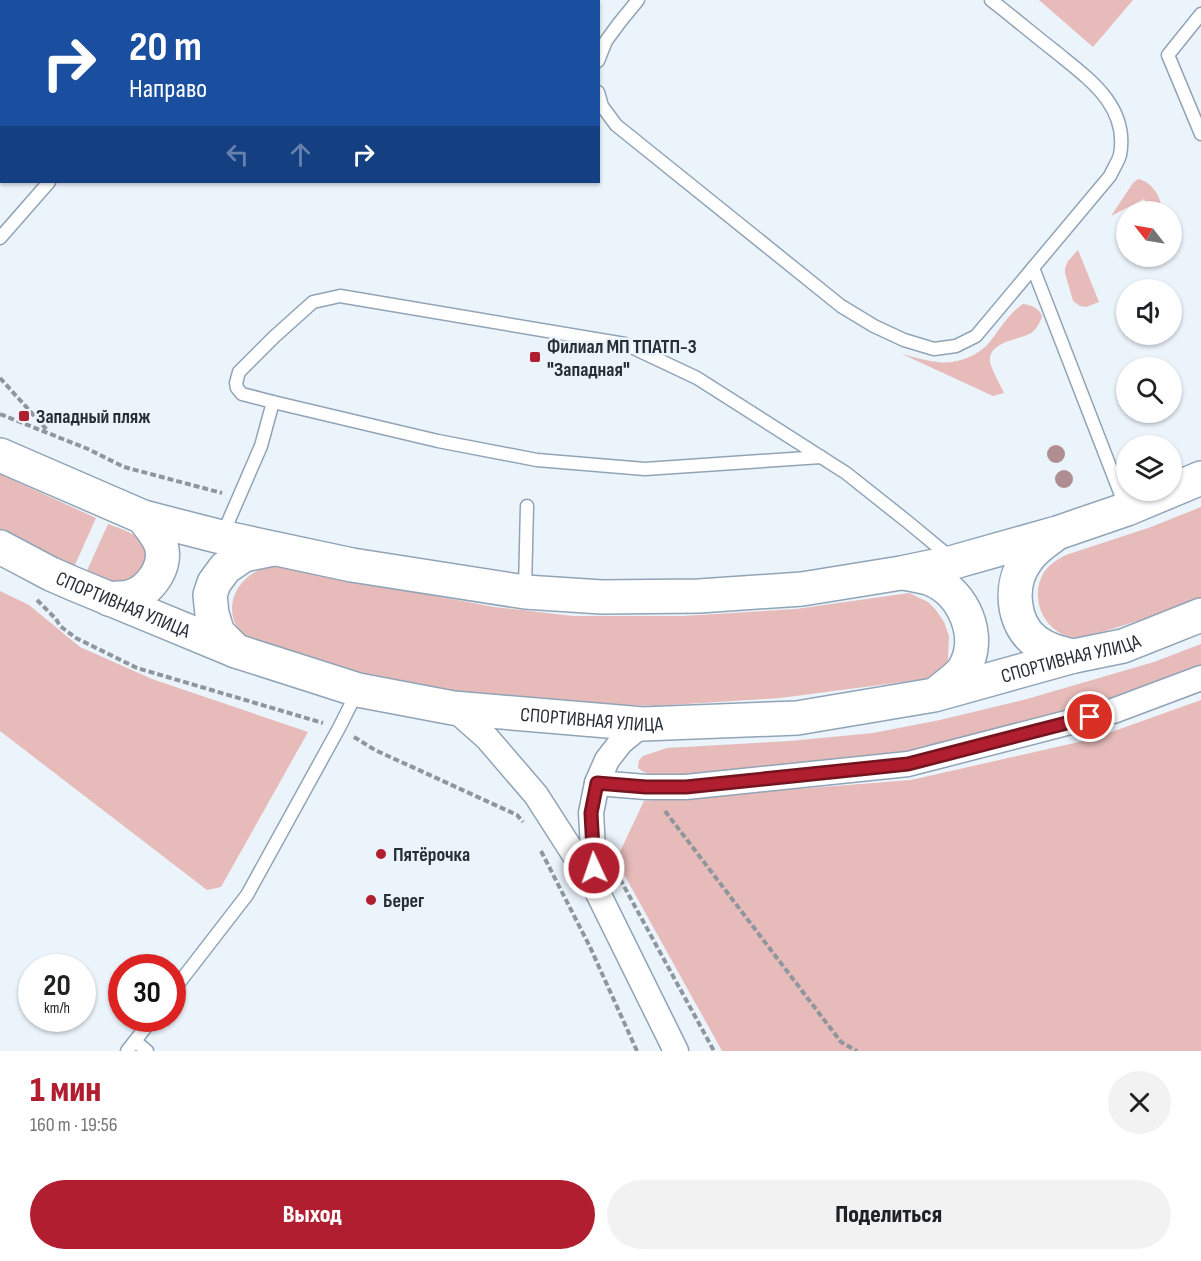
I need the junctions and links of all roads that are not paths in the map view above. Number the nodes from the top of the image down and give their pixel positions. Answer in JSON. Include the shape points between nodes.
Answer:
{"nodes":[{"id":1,"x":638,"y":0,"type":"edge"},
{"id":2,"x":991,"y":0,"type":"edge"},
{"id":3,"x":1201,"y":14,"type":"edge"},
{"id":4,"x":600,"y":56,"type":"edge"},
{"id":5,"x":600,"y":99,"type":"edge"},
{"id":6,"x":1201,"y":134,"type":"edge"},
{"id":7,"x":48,"y":183,"type":"edge"},
{"id":8,"x":0,"y":238,"type":"edge"},
{"id":9,"x":1033,"y":268,"type":"junction"},
{"id":10,"x":273,"y":402,"type":"junction"},
{"id":11,"x":0,"y":455,"type":"edge"},
{"id":12,"x":821,"y":457,"type":"junction"},
{"id":13,"x":1201,"y":478,"type":"edge"},
{"id":14,"x":527,"y":506,"type":"dead end"},
{"id":15,"x":1126,"y":509,"type":"junction"},
{"id":16,"x":143,"y":517,"type":"junction"},
{"id":17,"x":1057,"y":534,"type":"junction"},
{"id":18,"x":221,"y":537,"type":"junction"},
{"id":19,"x":0,"y":547,"type":"edge"},
{"id":20,"x":273,"y":549,"type":"junction"},
{"id":21,"x":954,"y":562,"type":"junction"},
{"id":22,"x":901,"y":573,"type":"junction"},
{"id":23,"x":525,"y":592,"type":"junction"},
{"id":24,"x":110,"y":599,"type":"junction"},
{"id":25,"x":1201,"y":615,"type":"edge"},
{"id":26,"x":236,"y":651,"type":"junction"},
{"id":27,"x":1074,"y":656,"type":"junction"},
{"id":28,"x":1201,"y":678,"type":"edge"},
{"id":29,"x":358,"y":690,"type":"junction"},
{"id":30,"x":934,"y":695,"type":"junction"},
{"id":31,"x":453,"y":708,"type":"junction"},
{"id":32,"x":643,"y":724,"type":"junction"},
{"id":33,"x":597,"y":783,"type":"junction"},
{"id":34,"x":595,"y":887,"type":"junction"},
{"id":35,"x":186,"y":974,"type":"edge"},
{"id":36,"x":142,"y":1032,"type":"edge"},
{"id":37,"x":131,"y":1046,"type":"edge"},
{"id":38,"x":147,"y":1051,"type":"edge"},
{"id":39,"x":676,"y":1051,"type":"edge"}],
"edges":[{"from":1,"to":4,"type":"lane","via":[[606,41]]},
{"from":2,"to":9,"type":"lane","via":[[1093,82],[1116,116],[1120,136],[1119,156],[1110,176]]},
{"from":3,"to":6,"type":"lane","via":[[1168,55]]},
{"from":5,"to":9,"type":"lane","via":[[616,125],[841,306],[904,340],[934,349],[956,346],[976,336]]},
{"from":7,"to":8,"type":"lane"},
{"from":9,"to":15,"type":"lane"},
{"from":10,"to":12,"type":"lane","via":[[537,460],[645,469]]},
{"from":10,"to":12,"type":"lane","via":[[242,394],[236,383],[239,372],[313,302],[340,296],[625,344],[697,378]]},
{"from":10,"to":18,"type":"lane","via":[[261,446]]},
{"from":11,"to":16,"type":"main road"},
{"from":12,"to":21,"type":"lane","via":[[909,522]]},
{"from":13,"to":15,"type":"main road"},
{"from":14,"to":23,"type":"lane"},
{"from":15,"to":17,"type":"main road"},
{"from":16,"to":18,"type":"main road"},
{"from":16,"to":24,"type":"main road","via":[[161,546],[158,573],[130,597]]},
{"from":17,"to":21,"type":"main road"},
{"from":17,"to":27,"type":"main road","via":[[1025,561],[1017,581],[1015,605],[1020,623],[1033,640],[1050,650]]},
{"from":18,"to":20,"type":"main road"},
{"from":19,"to":24,"type":"main road","name":"СПОРТИВНАЯ УЛИЦА"},
{"from":20,"to":23,"type":"main road"},
{"from":20,"to":26,"type":"main road","via":[[244,555],[225,568],[214,583],[210,595],[218,633]]},
{"from":21,"to":22,"type":"main road"},
{"from":22,"to":23,"type":"main road","via":[[802,589],[699,596],[602,597]]},
{"from":22,"to":30,"type":"main road","via":[[931,579],[951,592],[964,608],[971,630],[971,651],[963,670]]},
{"from":24,"to":26,"type":"main road","name":"СПОРТИВНАЯ УЛИЦА"},
{"from":25,"to":27,"type":"main road","name":"СПОРТИВНАЯ УЛИЦА","via":[[1123,646]]},
{"from":26,"to":29,"type":"main road","name":"СПОРТИВНАЯ УЛИЦА"},
{"from":27,"to":30,"type":"main road","name":"СПОРТИВНАЯ УЛИЦА"},
{"from":28,"to":33,"type":"street","via":[[1113,711],[908,764],[686,787]]},
{"from":29,"to":31,"type":"main road","name":"СПОРТИВНАЯ УЛИЦА"},
{"from":29,"to":35,"type":"lane","via":[[247,895]]},
{"from":30,"to":32,"type":"main road","name":"СПОРТИВНАЯ УЛИЦА","via":[[797,718]]},
{"from":31,"to":32,"type":"main road","name":"СПОРТИВНАЯ УЛИЦА"},
{"from":31,"to":34,"type":"street","via":[[487,738],[536,795]]},
{"from":32,"to":33,"type":"street","via":[[621,742]]},
{"from":33,"to":34,"type":"street","via":[[591,813]]},
{"from":34,"to":39,"type":"street"},
{"from":36,"to":37,"type":"lane"},
{"from":37,"to":38,"type":"lane"}]}
